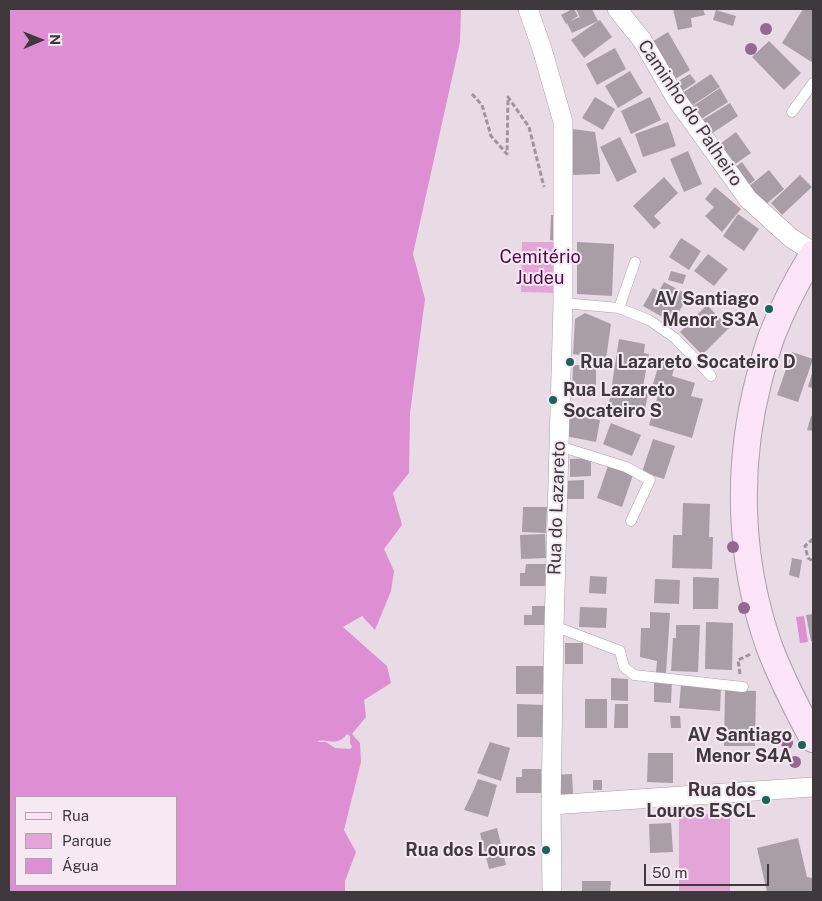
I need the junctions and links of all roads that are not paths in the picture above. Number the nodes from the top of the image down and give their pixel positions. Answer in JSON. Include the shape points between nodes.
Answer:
{"nodes":[{"id":1,"x":528,"y":9,"type":"edge"},
{"id":2,"x":617,"y":9,"type":"edge"},
{"id":3,"x":813,"y":83,"type":"edge"},
{"id":4,"x":792,"y":112,"type":"dead end"},
{"id":5,"x":813,"y":253,"type":"edge"},
{"id":6,"x":635,"y":262,"type":"dead end"},
{"id":7,"x":563,"y":302,"type":"junction"},
{"id":8,"x":620,"y":308,"type":"junction"},
{"id":9,"x":711,"y":376,"type":"dead end"},
{"id":10,"x":560,"y":446,"type":"junction"},
{"id":11,"x":632,"y":521,"type":"dead end"},
{"id":12,"x":554,"y":626,"type":"junction"},
{"id":13,"x":743,"y":687,"type":"road end"},
{"id":14,"x":813,"y":738,"type":"edge"},
{"id":15,"x":813,"y":787,"type":"edge"},
{"id":16,"x":551,"y":805,"type":"junction"},
{"id":17,"x":552,"y":892,"type":"edge"}],
"edges":[{"from":1,"to":7,"type":"street","name":"Rua do Lazareto","via":[[563,122]]},
{"from":2,"to":5,"type":"street","name":"Caminho do Palheiro","via":[[642,40],[677,100],[748,199],[791,238]]},
{"from":3,"to":4,"type":"lane"},
{"from":5,"to":14,"type":"main road","via":[[779,318],[765,355],[746,441],[743,507],[747,552],[762,622],[788,690]]},
{"from":6,"to":8,"type":"lane"},
{"from":7,"to":8,"type":"lane"},
{"from":7,"to":10,"type":"street","name":"Rua do Lazareto"},
{"from":8,"to":9,"type":"lane","via":[[649,320],[675,338]]},
{"from":10,"to":11,"type":"lane","via":[[626,467],[650,480]]},
{"from":10,"to":12,"type":"street","name":"Rua do Lazareto"},
{"from":12,"to":13,"type":"lane","via":[[620,651],[624,667],[634,674]]},
{"from":12,"to":16,"type":"street","name":"Rua do Lazareto"},
{"from":15,"to":16,"type":"street"},
{"from":16,"to":17,"type":"street","name":"Rua do Lazareto"}]}
